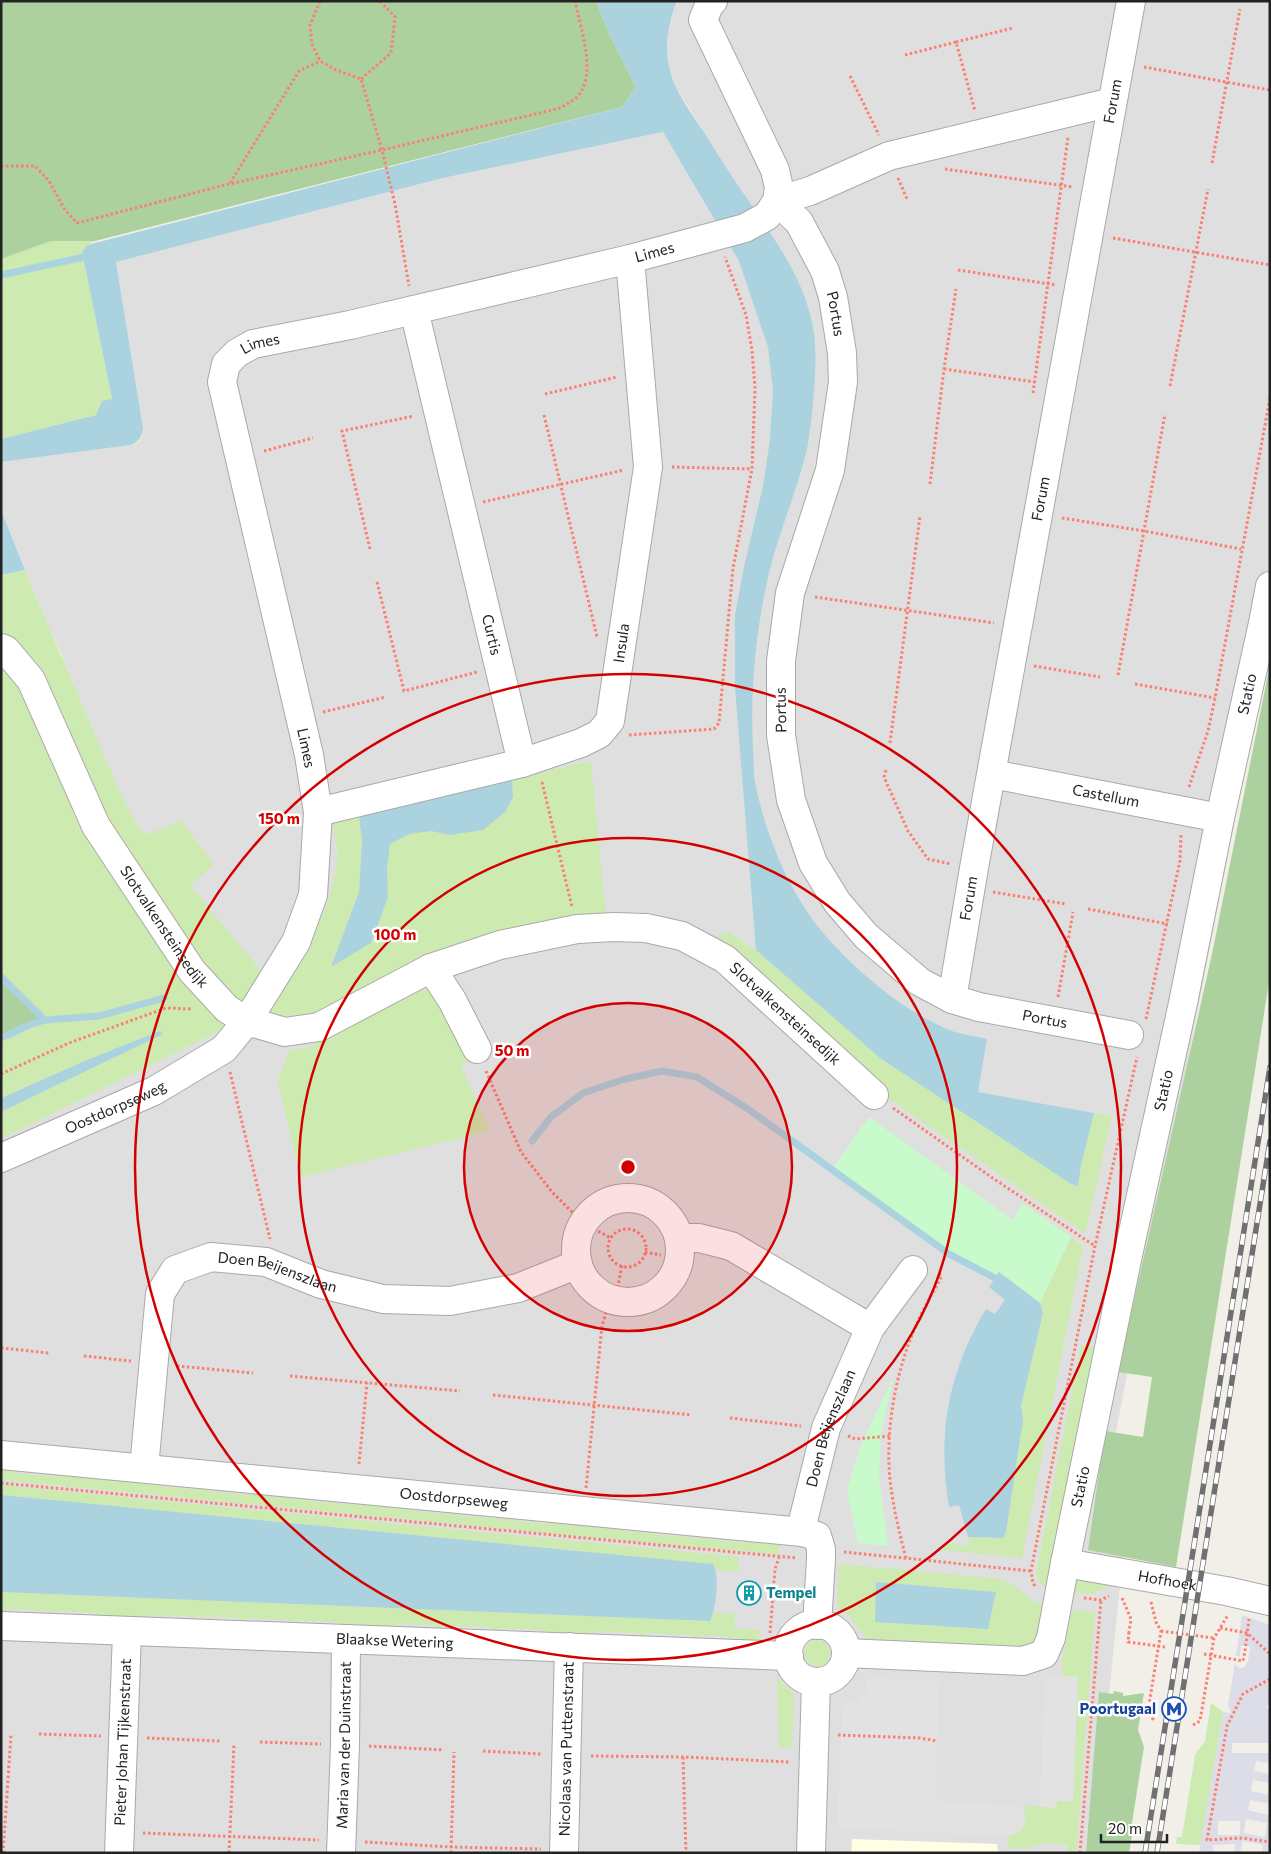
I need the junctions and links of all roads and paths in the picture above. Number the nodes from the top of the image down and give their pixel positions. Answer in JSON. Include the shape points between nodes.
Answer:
{"nodes":[{"id":1,"x":320,"y":1,"type":"edge"},
{"id":2,"x":380,"y":1,"type":"edge"},
{"id":3,"x":574,"y":1,"type":"edge"},
{"id":4,"x":713,"y":1,"type":"edge"},
{"id":5,"x":1131,"y":1,"type":"edge"},
{"id":6,"x":1240,"y":9,"type":"dead end"},
{"id":7,"x":1013,"y":28,"type":"dead end"},
{"id":8,"x":956,"y":42,"type":"junction"},
{"id":9,"x":905,"y":55,"type":"dead end"},
{"id":10,"x":320,"y":61,"type":"junction"},
{"id":11,"x":1119,"y":63,"type":"junction"},
{"id":12,"x":850,"y":76,"type":"dead end"},
{"id":13,"x":361,"y":79,"type":"junction"},
{"id":14,"x":1226,"y":82,"type":"junction"},
{"id":15,"x":1270,"y":90,"type":"edge"},
{"id":16,"x":1112,"y":102,"type":"junction"},
{"id":17,"x":1072,"y":112,"type":"junction"},
{"id":18,"x":981,"y":134,"type":"junction"},
{"id":19,"x":382,"y":150,"type":"junction"},
{"id":20,"x":889,"y":156,"type":"junction"},
{"id":21,"x":1212,"y":163,"type":"dead end"},
{"id":22,"x":1,"y":166,"type":"edge"},
{"id":23,"x":939,"y":168,"type":"dead end"},
{"id":24,"x":225,"y":185,"type":"junction"},
{"id":25,"x":1062,"y":186,"type":"junction"},
{"id":26,"x":1208,"y":189,"type":"dead end"},
{"id":27,"x":1096,"y":191,"type":"junction"},
{"id":28,"x":772,"y":209,"type":"junction"},
{"id":29,"x":1088,"y":234,"type":"junction"},
{"id":30,"x":717,"y":235,"type":"junction"},
{"id":31,"x":1195,"y":253,"type":"junction"},
{"id":32,"x":630,"y":259,"type":"junction"},
{"id":33,"x":1270,"y":265,"type":"edge"},
{"id":34,"x":958,"y":270,"type":"dead end"},
{"id":35,"x":1047,"y":283,"type":"junction"},
{"id":36,"x":1078,"y":288,"type":"junction"},
{"id":37,"x":956,"y":289,"type":"dead end"},
{"id":38,"x":414,"y":310,"type":"junction"},
{"id":39,"x":944,"y":369,"type":"junction"},
{"id":40,"x":639,"y":372,"type":"junction"},
{"id":41,"x":1062,"y":381,"type":"junction"},
{"id":42,"x":1034,"y":382,"type":"junction"},
{"id":43,"x":1170,"y":386,"type":"dead end"},
{"id":44,"x":545,"y":394,"type":"dead end"},
{"id":45,"x":1032,"y":401,"type":"dead end"},
{"id":46,"x":438,"y":411,"type":"junction"},
{"id":47,"x":1165,"y":414,"type":"dead end"},
{"id":48,"x":544,"y":416,"type":"dead end"},
{"id":49,"x":313,"y":438,"type":"dead end"},
{"id":50,"x":239,"y":458,"type":"junction"},
{"id":51,"x":648,"y":467,"type":"junction"},
{"id":52,"x":752,"y":469,"type":"junction"},
{"id":53,"x":559,"y":483,"type":"junction"},
{"id":54,"x":930,"y":484,"type":"dead end"},
{"id":55,"x":461,"y":508,"type":"junction"},
{"id":56,"x":1037,"y":514,"type":"junction"},
{"id":57,"x":920,"y":516,"type":"dead end"},
{"id":58,"x":1144,"y":530,"type":"junction"},
{"id":59,"x":370,"y":549,"type":"dead end"},
{"id":60,"x":1241,"y":549,"type":"dead end"},
{"id":61,"x":377,"y":582,"type":"dead end"},
{"id":62,"x":1270,"y":586,"type":"edge"},
{"id":63,"x":790,"y":593,"type":"junction"},
{"id":64,"x":907,"y":610,"type":"junction"},
{"id":65,"x":1017,"y":626,"type":"junction"},
{"id":66,"x":599,"y":644,"type":"dead end"},
{"id":67,"x":1,"y":648,"type":"edge"},
{"id":68,"x":1012,"y":662,"type":"junction"},
{"id":69,"x":499,"y":666,"type":"junction"},
{"id":70,"x":1118,"y":676,"type":"dead end"},
{"id":71,"x":1100,"y":677,"type":"dead end"},
{"id":72,"x":1135,"y":684,"type":"dead end"},
{"id":73,"x":386,"y":697,"type":"dead end"},
{"id":74,"x":1215,"y":698,"type":"dead end"},
{"id":75,"x":301,"y":722,"type":"junction"},
{"id":76,"x":605,"y":727,"type":"junction"},
{"id":77,"x":890,"y":743,"type":"dead end"},
{"id":78,"x":529,"y":760,"type":"junction"},
{"id":79,"x":886,"y":770,"type":"dead end"},
{"id":80,"x":992,"y":774,"type":"junction"},
{"id":81,"x":318,"y":812,"type":"junction"},
{"id":82,"x":1220,"y":818,"type":"junction"},
{"id":83,"x":972,"y":878,"type":"junction"},
{"id":84,"x":1066,"y":904,"type":"dead end"},
{"id":85,"x":1088,"y":909,"type":"dead end"},
{"id":86,"x":1073,"y":912,"type":"dead end"},
{"id":87,"x":1168,"y":924,"type":"dead end"},
{"id":88,"x":577,"y":929,"type":"junction"},
{"id":89,"x":431,"y":968,"type":"junction"},
{"id":90,"x":952,"y":999,"type":"junction"},
{"id":91,"x":237,"y":1015,"type":"junction"},
{"id":92,"x":1053,"y":1021,"type":"junction"},
{"id":93,"x":1129,"y":1035,"type":"dead end"},
{"id":94,"x":224,"y":1049,"type":"junction"},
{"id":95,"x":477,"y":1049,"type":"joint"},
{"id":96,"x":1,"y":1074,"type":"edge"},
{"id":97,"x":874,"y":1095,"type":"joint"},
{"id":98,"x":1,"y":1158,"type":"edge"},
{"id":99,"x":583,"y":1223,"type":"junction"},
{"id":100,"x":611,"y":1238,"type":"junction"},
{"id":101,"x":679,"y":1238,"type":"junction"},
{"id":102,"x":266,"y":1262,"type":"junction"},
{"id":103,"x":578,"y":1264,"type":"junction"},
{"id":104,"x":622,"y":1266,"type":"junction"},
{"id":105,"x":912,"y":1270,"type":"joint"},
{"id":106,"x":616,"y":1300,"type":"junction"},
{"id":107,"x":870,"y":1328,"type":"junction"},
{"id":108,"x":1,"y":1348,"type":"edge"},
{"id":109,"x":49,"y":1353,"type":"dead end"},
{"id":110,"x":290,"y":1376,"type":"dead end"},
{"id":111,"x":366,"y":1383,"type":"junction"},
{"id":112,"x":460,"y":1391,"type":"dead end"},
{"id":113,"x":493,"y":1395,"type":"dead end"},
{"id":114,"x":594,"y":1405,"type":"junction"},
{"id":115,"x":692,"y":1414,"type":"dead end"},
{"id":116,"x":1,"y":1455,"type":"edge"},
{"id":117,"x":144,"y":1468,"type":"junction"},
{"id":118,"x":1,"y":1483,"type":"edge"},
{"id":119,"x":357,"y":1488,"type":"junction"},
{"id":120,"x":584,"y":1510,"type":"junction"},
{"id":121,"x":807,"y":1543,"type":"junction"},
{"id":122,"x":780,"y":1558,"type":"junction"},
{"id":123,"x":906,"y":1558,"type":"junction"},
{"id":124,"x":1065,"y":1563,"type":"junction"},
{"id":125,"x":1031,"y":1571,"type":"junction"},
{"id":126,"x":1119,"y":1591,"type":"dead end"},
{"id":127,"x":1149,"y":1594,"type":"dead end"},
{"id":128,"x":1059,"y":1595,"type":"junction"},
{"id":129,"x":1101,"y":1600,"type":"dead end"},
{"id":130,"x":1260,"y":1606,"type":"edge"},
{"id":131,"x":1232,"y":1608,"type":"dead end"},
{"id":132,"x":818,"y":1624,"type":"junction"},
{"id":133,"x":1,"y":1626,"type":"edge"},
{"id":134,"x":1220,"y":1628,"type":"junction"},
{"id":135,"x":1161,"y":1631,"type":"junction"},
{"id":136,"x":127,"y":1632,"type":"junction"},
{"id":137,"x":1247,"y":1633,"type":"junction"},
{"id":138,"x":1214,"y":1638,"type":"junction"},
{"id":139,"x":346,"y":1639,"type":"junction"},
{"id":140,"x":569,"y":1647,"type":"junction"},
{"id":141,"x":1165,"y":1647,"type":"dead end"},
{"id":142,"x":846,"y":1653,"type":"junction"},
{"id":143,"x":1204,"y":1654,"type":"dead end"},
{"id":144,"x":1270,"y":1654,"type":"edge"},
{"id":145,"x":778,"y":1655,"type":"junction"},
{"id":146,"x":1270,"y":1679,"type":"edge"},
{"id":147,"x":816,"y":1682,"type":"junction"},
{"id":148,"x":1154,"y":1720,"type":"dead end"},
{"id":149,"x":1193,"y":1725,"type":"dead end"},
{"id":150,"x":11,"y":1735,"type":"dead end"},
{"id":151,"x":837,"y":1735,"type":"dead end"},
{"id":152,"x":937,"y":1741,"type":"dead end"},
{"id":153,"x":234,"y":1744,"type":"dead end"},
{"id":154,"x":483,"y":1751,"type":"dead end"},
{"id":155,"x":454,"y":1752,"type":"dead end"},
{"id":156,"x":566,"y":1755,"type":"junction"},
{"id":157,"x":683,"y":1757,"type":"junction"},
{"id":158,"x":813,"y":1764,"type":"junction"},
{"id":159,"x":1270,"y":1842,"type":"edge"},
{"id":160,"x":3,"y":1853,"type":"edge"},
{"id":161,"x":119,"y":1853,"type":"edge"},
{"id":162,"x":229,"y":1853,"type":"edge"},
{"id":163,"x":341,"y":1853,"type":"edge"},
{"id":164,"x":451,"y":1853,"type":"edge"},
{"id":165,"x":564,"y":1853,"type":"edge"},
{"id":166,"x":686,"y":1853,"type":"edge"},
{"id":167,"x":811,"y":1853,"type":"edge"},
{"id":168,"x":1080,"y":1853,"type":"edge"}],
"edges":[{"from":1,"to":10,"type":"path","via":[[310,25],[312,44]]},
{"from":2,"to":13,"type":"path","via":[[395,17],[391,53]]},
{"from":3,"to":19,"type":"path","via":[[585,48],[587,79],[578,96],[561,108]]},
{"from":4,"to":28,"type":"street","via":[[703,20],[775,170],[779,188]]},
{"from":5,"to":11,"type":"street","name":"Forum"},
{"from":6,"to":14,"type":"path"},
{"from":7,"to":8,"type":"path"},
{"from":8,"to":9,"type":"path"},
{"from":8,"to":18,"type":"path"},
{"from":10,"to":13,"type":"path"},
{"from":10,"to":24,"type":"path","via":[[299,71],[231,182]]},
{"from":11,"to":14,"type":"path"},
{"from":11,"to":16,"type":"street","name":"Forum"},
{"from":12,"to":20,"type":"path"},
{"from":13,"to":19,"type":"path"},
{"from":14,"to":15,"type":"path"},
{"from":14,"to":21,"type":"path"},
{"from":16,"to":17,"type":"street","name":"Limes"},
{"from":16,"to":27,"type":"street","name":"Forum"},
{"from":17,"to":18,"type":"street","name":"Limes"},
{"from":17,"to":25,"type":"path"},
{"from":18,"to":20,"type":"street","name":"Limes"},
{"from":19,"to":24,"type":"path"},
{"from":19,"to":38,"type":"path"},
{"from":20,"to":28,"type":"street","name":"Limes"},
{"from":22,"to":24,"type":"path","via":[[35,166],[77,223]]},
{"from":23,"to":25,"type":"path"},
{"from":25,"to":27,"type":"path"},
{"from":25,"to":35,"type":"path"},
{"from":26,"to":31,"type":"path"},
{"from":27,"to":29,"type":"street","name":"Forum"},
{"from":28,"to":30,"type":"street","name":"Limes","via":[[745,228]]},
{"from":28,"to":63,"type":"street","name":"Portus","via":[[799,222],[825,271],[833,297],[842,353],[843,382],[830,470]]},
{"from":29,"to":31,"type":"path"},
{"from":29,"to":36,"type":"street","name":"Forum"},
{"from":30,"to":32,"type":"street","name":"Limes"},
{"from":30,"to":52,"type":"path","via":[[746,315],[752,350],[755,388]]},
{"from":31,"to":33,"type":"path"},
{"from":31,"to":43,"type":"path"},
{"from":32,"to":38,"type":"street","name":"Limes"},
{"from":32,"to":40,"type":"street","name":"Insula"},
{"from":34,"to":35,"type":"path"},
{"from":35,"to":36,"type":"path"},
{"from":35,"to":42,"type":"path"},
{"from":36,"to":41,"type":"street","name":"Forum"},
{"from":37,"to":39,"type":"path"},
{"from":38,"to":46,"type":"street","name":"Curtis"},
{"from":38,"to":50,"type":"street","name":"Limes","via":[[253,344],[237,353],[226,364],[222,382]]},
{"from":39,"to":42,"type":"path"},
{"from":39,"to":54,"type":"path"},
{"from":40,"to":44,"type":"path"},
{"from":40,"to":51,"type":"street","name":"Insula"},
{"from":41,"to":42,"type":"path"},
{"from":41,"to":56,"type":"street","name":"Forum"},
{"from":42,"to":45,"type":"path"},
{"from":46,"to":55,"type":"street","name":"Curtis"},
{"from":46,"to":59,"type":"path","via":[[342,431]]},
{"from":47,"to":58,"type":"path"},
{"from":48,"to":53,"type":"path"},
{"from":49,"to":50,"type":"path"},
{"from":50,"to":75,"type":"street","name":"Limes"},
{"from":51,"to":52,"type":"path"},
{"from":51,"to":53,"type":"path"},
{"from":51,"to":76,"type":"street","name":"Insula","via":[[611,714]]},
{"from":52,"to":76,"type":"path","via":[[733,568],[719,724],[714,729],[632,736]]},
{"from":53,"to":55,"type":"path"},
{"from":53,"to":66,"type":"path"},
{"from":55,"to":69,"type":"street","name":"Curtis"},
{"from":56,"to":58,"type":"path"},
{"from":56,"to":65,"type":"street","name":"Forum"},
{"from":57,"to":64,"type":"path"},
{"from":58,"to":60,"type":"path"},
{"from":58,"to":70,"type":"path"},
{"from":61,"to":69,"type":"path","via":[[404,691]]},
{"from":62,"to":82,"type":"street","name":"Statio"},
{"from":63,"to":64,"type":"path"},
{"from":63,"to":90,"type":"street","name":"Portus","via":[[781,661],[781,735],[791,800],[813,863],[837,902],[866,936],[920,982]]},
{"from":64,"to":65,"type":"path"},
{"from":64,"to":77,"type":"path"},
{"from":65,"to":68,"type":"street","name":"Forum"},
{"from":67,"to":91,"type":"street","name":"Slotvalkensteinsedijk","via":[[31,680],[96,826],[192,971]]},
{"from":68,"to":71,"type":"path"},
{"from":68,"to":80,"type":"street","name":"Forum"},
{"from":69,"to":78,"type":"street","name":"Curtis"},
{"from":72,"to":74,"type":"path"},
{"from":73,"to":75,"type":"path","via":[[324,712]]},
{"from":75,"to":81,"type":"street","name":"Limes"},
{"from":76,"to":78,"type":"street","via":[[600,734],[581,743]]},
{"from":78,"to":81,"type":"street"},
{"from":78,"to":88,"type":"path"},
{"from":79,"to":83,"type":"path","via":[[884,777],[908,831],[928,859]]},
{"from":80,"to":82,"type":"street","name":"Castellum"},
{"from":80,"to":83,"type":"street","name":"Forum"},
{"from":81,"to":91,"type":"street","name":"Limes","via":[[313,895],[296,942]]},
{"from":82,"to":124,"type":"street","name":"Statio"},
{"from":83,"to":84,"type":"path"},
{"from":83,"to":90,"type":"street","name":"Forum"},
{"from":85,"to":87,"type":"path"},
{"from":86,"to":92,"type":"path"},
{"from":88,"to":89,"type":"street","name":"Slotvalkensteinsedijk","via":[[500,945]]},
{"from":88,"to":97,"type":"street","name":"Slotvalkensteinsedijk","via":[[646,928],[682,936],[725,959]]},
{"from":89,"to":91,"type":"street","name":"Slotvalkensteinsedijk","via":[[319,1027],[285,1032]]},
{"from":89,"to":95,"type":"street"},
{"from":90,"to":92,"type":"street","name":"Portus"},
{"from":91,"to":94,"type":"street","name":"Limes"},
{"from":91,"to":96,"type":"path","via":[[166,1008],[69,1043]]},
{"from":92,"to":93,"type":"street","name":"Portus"},
{"from":94,"to":98,"type":"street","name":"Oostdorpseweg","via":[[154,1091]]},
{"from":94,"to":102,"type":"path","via":[[270,1238]]},
{"from":95,"to":99,"type":"path","via":[[521,1152],[552,1192]]},
{"from":97,"to":125,"type":"path","via":[[1095,1246]]},
{"from":99,"to":100,"type":"path"},
{"from":99,"to":101,"type":"street","via":[[606,1202],[636,1198],[664,1212]]},
{"from":99,"to":103,"type":"street","via":[[576,1241]]},
{"from":100,"to":104,"type":"path","via":[[608,1252],[614,1262]]},
{"from":100,"to":104,"type":"path","via":[[619,1231],[632,1230],[644,1242],[645,1255],[641,1260],[631,1266]]},
{"from":101,"to":106,"type":"street","via":[[679,1259],[667,1284],[643,1299]]},
{"from":101,"to":107,"type":"street","via":[[699,1238],[731,1246]]},
{"from":102,"to":103,"type":"street","name":"Doen Beijenszlaan","via":[[321,1284],[383,1299],[450,1301],[518,1288]]},
{"from":102,"to":117,"type":"street","name":"Doen Beijenszlaan","via":[[211,1257],[175,1270],[160,1294]]},
{"from":103,"to":106,"type":"street","via":[[584,1278],[598,1292]]},
{"from":104,"to":106,"type":"path"},
{"from":105,"to":107,"type":"street","name":"Doen Beijenszlaan"},
{"from":105,"to":123,"type":"path","via":[[921,1262],[942,1276],[906,1350],[895,1396],[890,1436],[890,1480]]},
{"from":106,"to":114,"type":"path","via":[[607,1309],[602,1326]]},
{"from":107,"to":121,"type":"street","name":"Doen Beijenszlaan","via":[[826,1428],[804,1517]]},
{"from":108,"to":109,"type":"path"},
{"from":110,"to":111,"type":"path"},
{"from":111,"to":112,"type":"path"},
{"from":111,"to":119,"type":"path"},
{"from":113,"to":114,"type":"path"},
{"from":114,"to":115,"type":"path"},
{"from":114,"to":120,"type":"path"},
{"from":116,"to":117,"type":"street","name":"Oostdorpseweg"},
{"from":117,"to":119,"type":"street","name":"Oostdorpseweg"},
{"from":118,"to":122,"type":"path"},
{"from":119,"to":120,"type":"street","name":"Oostdorpseweg"},
{"from":120,"to":121,"type":"street","name":"Oostdorpseweg"},
{"from":121,"to":122,"type":"path"},
{"from":121,"to":122,"type":"path"},
{"from":121,"to":123,"type":"path"},
{"from":121,"to":132,"type":"street"},
{"from":122,"to":145,"type":"path","via":[[775,1569]]},
{"from":123,"to":125,"type":"path"},
{"from":124,"to":128,"type":"street","name":"Statio"},
{"from":124,"to":130,"type":"street","name":"Hofhoek","via":[[1226,1591]]},
{"from":125,"to":128,"type":"path","via":[[1033,1583],[1040,1592]]},
{"from":126,"to":141,"type":"path","bridge":true,"via":[[1131,1619],[1128,1642]]},
{"from":127,"to":135,"type":"path"},
{"from":128,"to":142,"type":"street","name":"Statio","via":[[1051,1638],[1044,1654],[1023,1661]]},
{"from":129,"to":168,"type":"path"},
{"from":130,"to":137,"type":"path"},
{"from":131,"to":134,"type":"path"},
{"from":132,"to":142,"type":"street","via":[[838,1633]]},
{"from":132,"to":145,"type":"street","via":[[802,1629],[789,1648]]},
{"from":133,"to":136,"type":"street","name":"Blaakse Wetering"},
{"from":134,"to":137,"type":"path"},
{"from":134,"to":138,"type":"path"},
{"from":135,"to":138,"type":"path"},
{"from":135,"to":148,"type":"path","via":[[1148,1711]]},
{"from":136,"to":139,"type":"street","name":"Blaakse Wetering"},
{"from":136,"to":161,"type":"street","name":"Pieter Johan Tijkenstraat"},
{"from":137,"to":143,"type":"path","bridge":true,"via":[[1243,1661]]},
{"from":137,"to":144,"type":"path"},
{"from":138,"to":149,"type":"path","via":[[1200,1721]]},
{"from":139,"to":140,"type":"street","name":"Blaakse Wetering"},
{"from":139,"to":163,"type":"street","name":"Maria van der Duinstraat"},
{"from":140,"to":145,"type":"street","name":"Blaakse Wetering"},
{"from":140,"to":156,"type":"street","name":"Nicolaas van Puttenstraat"},
{"from":142,"to":147,"type":"street","via":[[840,1672],[829,1680]]},
{"from":145,"to":147,"type":"street","via":[[797,1674]]},
{"from":146,"to":159,"type":"path","via":[[1243,1694],[1227,1726],[1208,1840],[1242,1838]]},
{"from":147,"to":158,"type":"street"},
{"from":150,"to":160,"type":"path"},
{"from":151,"to":152,"type":"path"},
{"from":153,"to":162,"type":"path"},
{"from":154,"to":156,"type":"path"},
{"from":155,"to":164,"type":"path"},
{"from":156,"to":157,"type":"path"},
{"from":156,"to":165,"type":"street","name":"Nicolaas van Puttenstraat"},
{"from":157,"to":158,"type":"path"},
{"from":157,"to":166,"type":"path"},
{"from":158,"to":167,"type":"street"}]}
